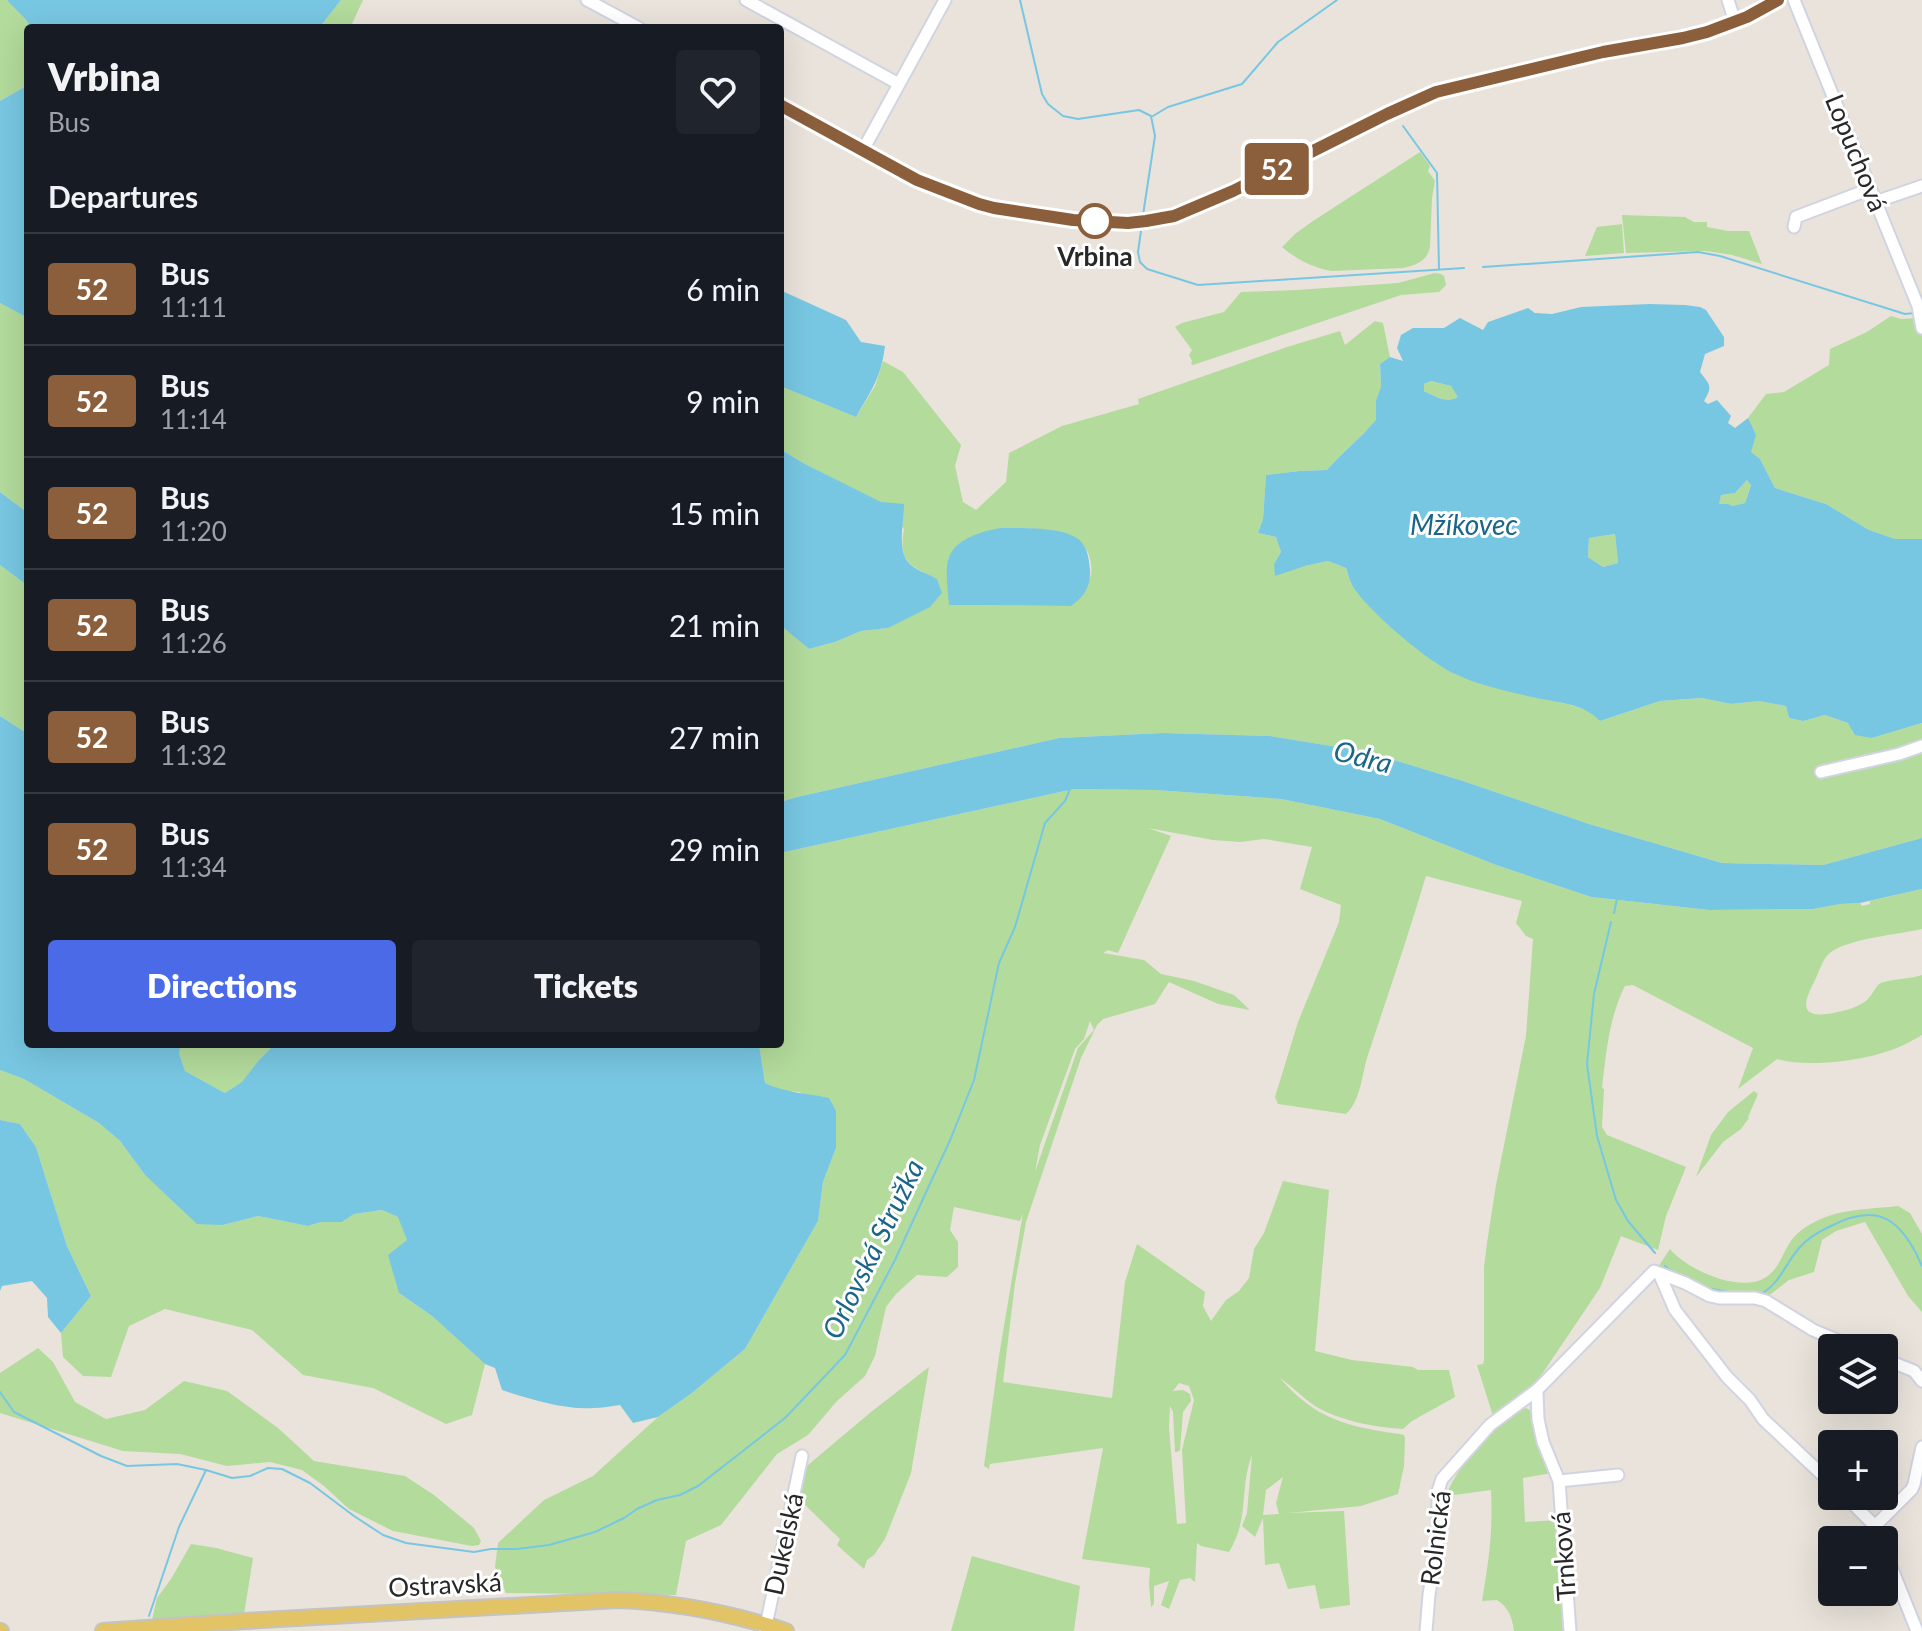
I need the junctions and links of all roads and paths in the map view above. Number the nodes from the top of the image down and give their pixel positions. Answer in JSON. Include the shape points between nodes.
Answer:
{"nodes":[{"id":1,"x":587,"y":0,"type":"edge"},
{"id":2,"x":746,"y":0,"type":"edge"},
{"id":3,"x":945,"y":0,"type":"edge"},
{"id":4,"x":1728,"y":0,"type":"edge"},
{"id":5,"x":1778,"y":0,"type":"edge"},
{"id":6,"x":1794,"y":0,"type":"edge"},
{"id":7,"x":1735,"y":22,"type":"junction"},
{"id":8,"x":632,"y":24,"type":"edge"},
{"id":9,"x":899,"y":84,"type":"junction"},
{"id":10,"x":784,"y":107,"type":"edge"},
{"id":11,"x":863,"y":150,"type":"junction"},
{"id":12,"x":1922,"y":186,"type":"edge"},
{"id":13,"x":1870,"y":189,"type":"junction"},
{"id":14,"x":1875,"y":202,"type":"junction"},
{"id":15,"x":1794,"y":227,"type":"dead end"},
{"id":16,"x":1922,"y":328,"type":"edge"},
{"id":17,"x":1922,"y":746,"type":"edge"},
{"id":18,"x":1821,"y":772,"type":"dead end"},
{"id":19,"x":1659,"y":1273,"type":"junction"},
{"id":20,"x":1823,"y":1334,"type":"edge"},
{"id":21,"x":1898,"y":1365,"type":"edge"},
{"id":22,"x":1922,"y":1381,"type":"edge"},
{"id":23,"x":1537,"y":1390,"type":"junction"},
{"id":24,"x":1922,"y":1447,"type":"edge"},
{"id":25,"x":802,"y":1456,"type":"dead end"},
{"id":26,"x":1818,"y":1471,"type":"edge"},
{"id":27,"x":1618,"y":1475,"type":"dead end"},
{"id":28,"x":1559,"y":1481,"type":"junction"},
{"id":29,"x":1859,"y":1510,"type":"edge"},
{"id":30,"x":1875,"y":1526,"type":"joint"},
{"id":31,"x":1898,"y":1584,"type":"edge"},
{"id":32,"x":244,"y":1626,"type":"edge"},
{"id":33,"x":766,"y":1628,"type":"edge"},
{"id":34,"x":103,"y":1631,"type":"edge"},
{"id":35,"x":786,"y":1631,"type":"edge"},
{"id":36,"x":1426,"y":1631,"type":"edge"},
{"id":37,"x":1570,"y":1631,"type":"edge"},
{"id":38,"x":1917,"y":1631,"type":"edge"}],
"edges":[{"from":1,"to":8,"type":"street"},
{"from":2,"to":9,"type":"street"},
{"from":3,"to":9,"type":"street"},
{"from":4,"to":7,"type":"street"},
{"from":5,"to":7,"type":"street"},
{"from":6,"to":13,"type":"street","name":"Lopuchová"},
{"from":7,"to":11,"type":"street","via":[[1436,92],[1233,191],[1159,220],[1073,220],[994,208],[917,180]]},
{"from":9,"to":11,"type":"street"},
{"from":10,"to":11,"type":"street"},
{"from":12,"to":14,"type":"street"},
{"from":13,"to":14,"type":"street","name":"Lopuchová"},
{"from":13,"to":15,"type":"street","via":[[1796,217]]},
{"from":14,"to":16,"type":"street","name":"Lopuchová"},
{"from":17,"to":18,"type":"street"},
{"from":19,"to":20,"type":"street","via":[[1719,1298],[1766,1301]]},
{"from":19,"to":23,"type":"street","name":"Rolnická","via":[[1654,1271]]},
{"from":19,"to":26,"type":"street","via":[[1675,1310],[1727,1377]]},
{"from":21,"to":22,"type":"street"},
{"from":23,"to":28,"type":"street","via":[[1543,1442]]},
{"from":23,"to":36,"type":"street","name":"Rolnická","via":[[1490,1425],[1440,1483]]},
{"from":24,"to":30,"type":"street","via":[[1912,1489]]},
{"from":25,"to":33,"type":"street","name":"Dukelská"},
{"from":27,"to":28,"type":"street"},
{"from":28,"to":37,"type":"street","name":"Trnková"},
{"from":29,"to":30,"type":"street"},
{"from":31,"to":38,"type":"street"},
{"from":32,"to":33,"type":"main road","name":"Ostravská","via":[[618,1600],[674,1604]]},
{"from":32,"to":34,"type":"main road","name":"Ostravská"},
{"from":33,"to":35,"type":"main road","name":"Ostravská"}]}
